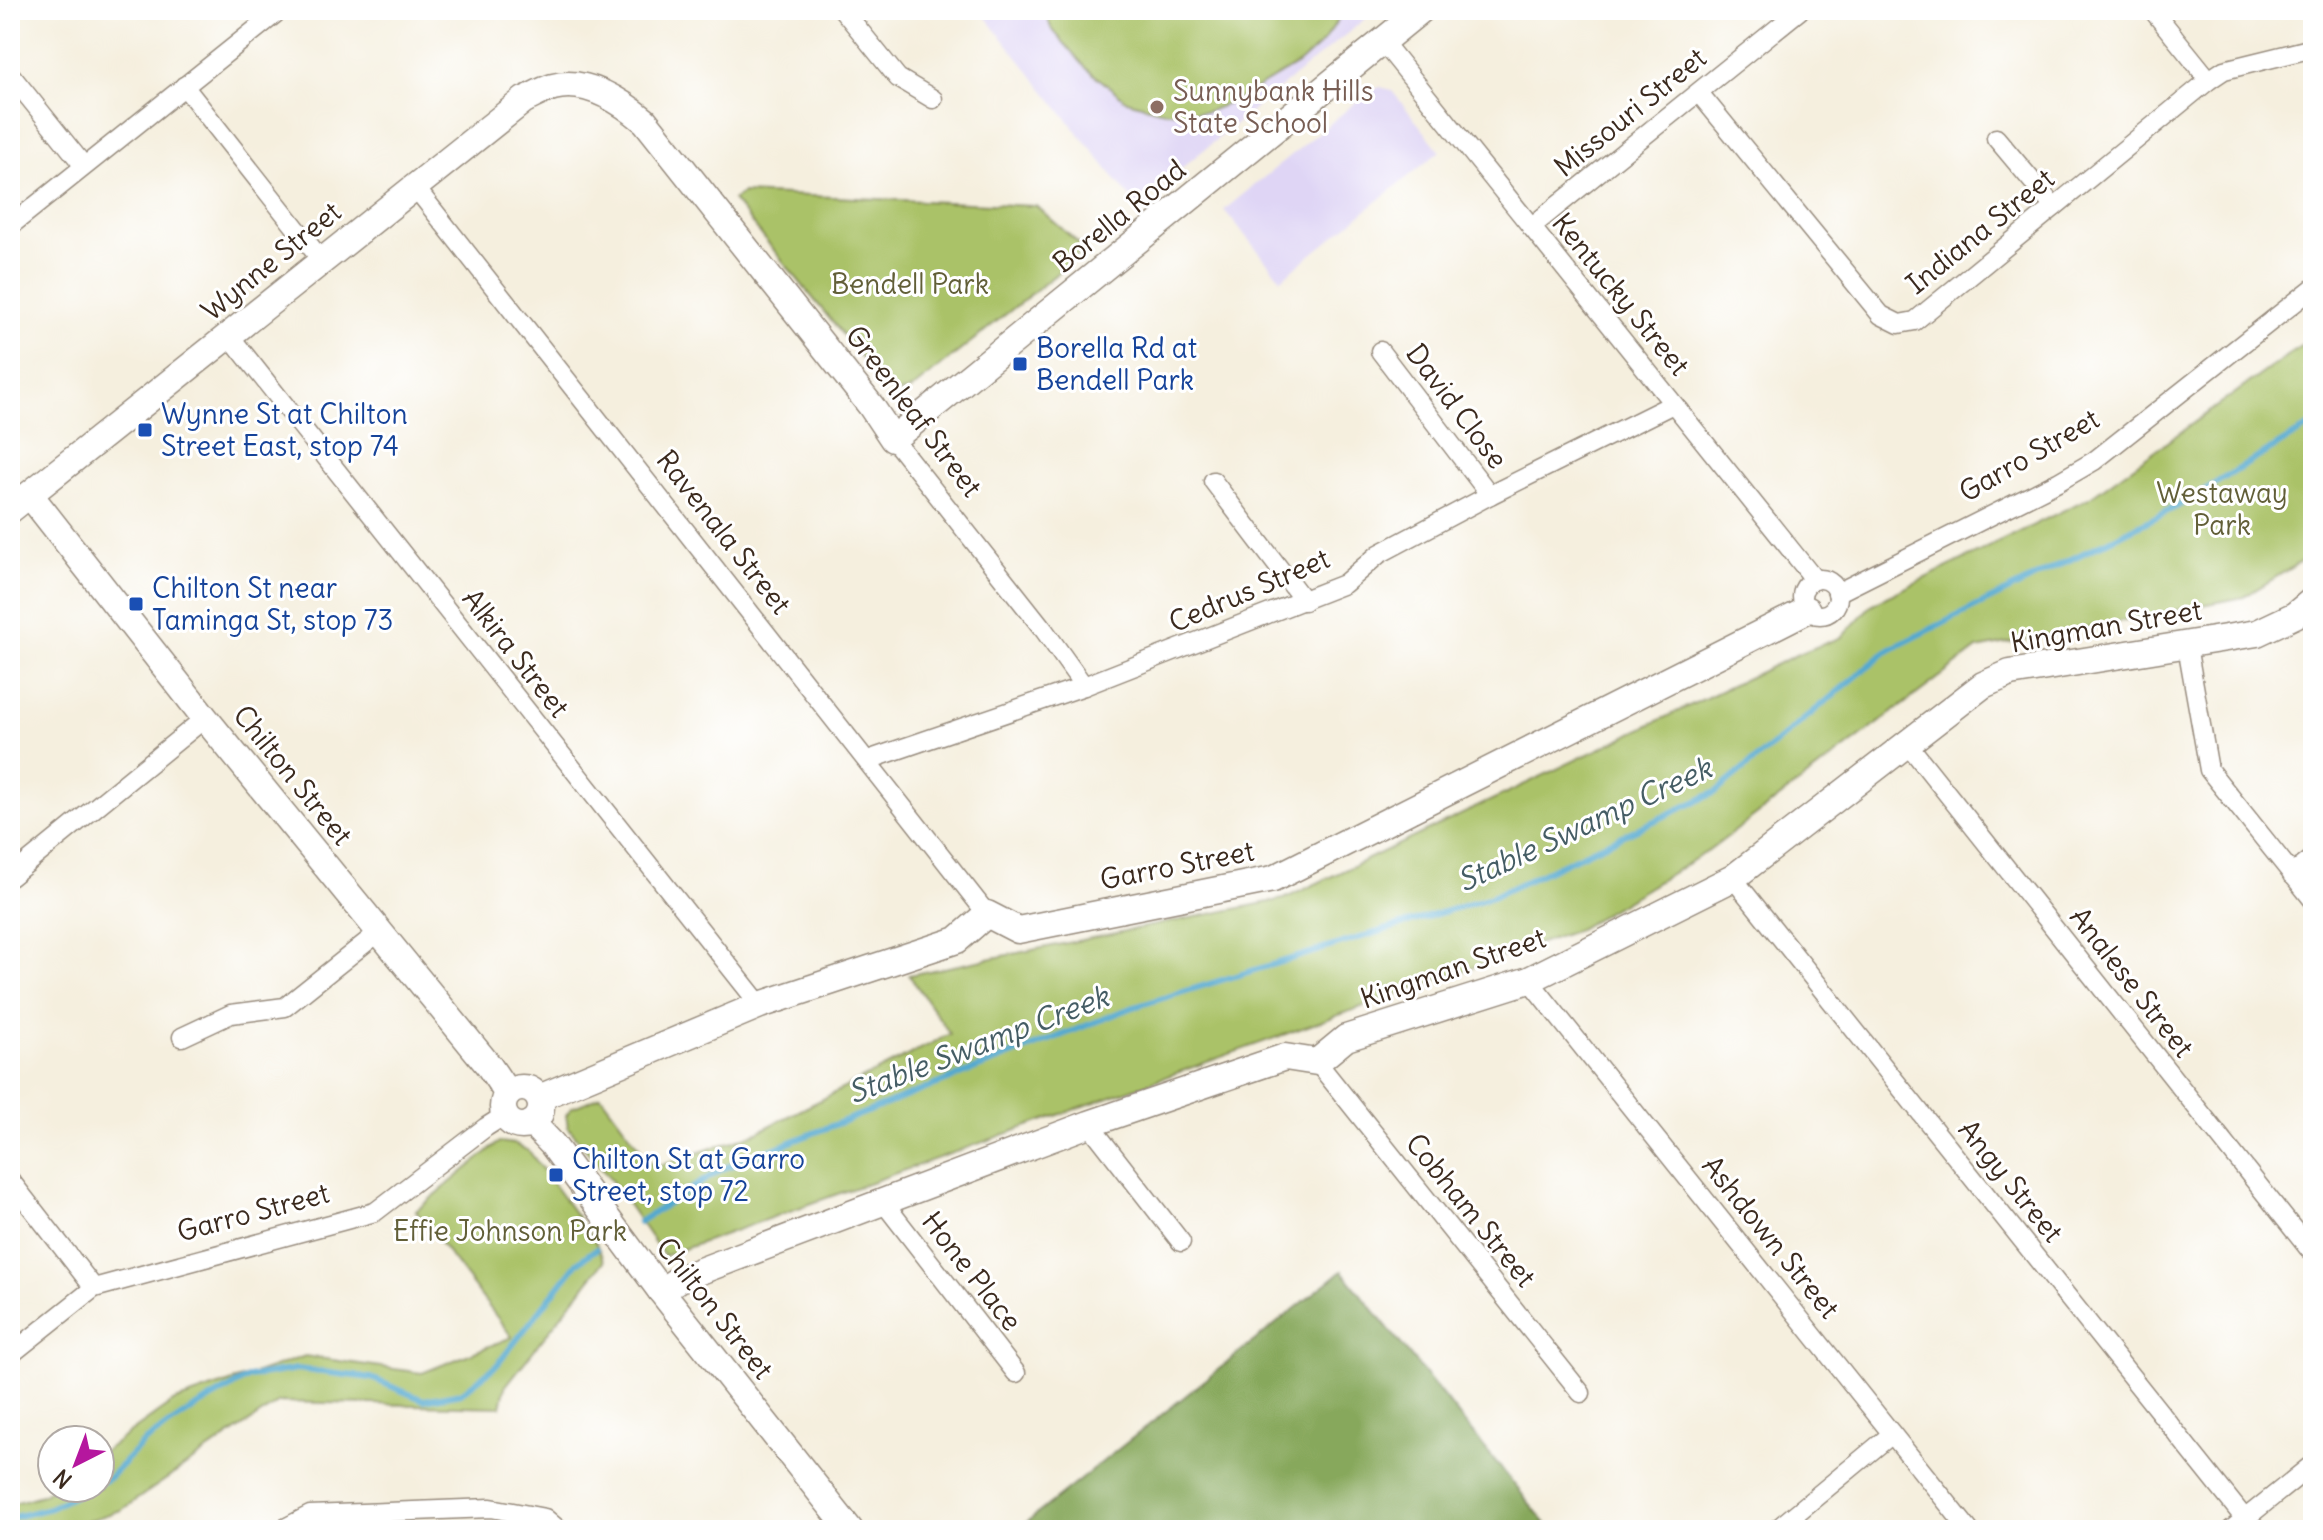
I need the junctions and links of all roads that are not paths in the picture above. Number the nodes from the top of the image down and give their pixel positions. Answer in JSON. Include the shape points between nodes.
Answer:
{"nodes":[{"id":1,"x":280,"y":10,"type":"edge"},
{"id":2,"x":843,"y":10,"type":"edge"},
{"id":3,"x":1421,"y":10,"type":"edge"},
{"id":4,"x":1800,"y":10,"type":"edge"},
{"id":5,"x":2155,"y":13,"type":"dead end"},
{"id":6,"x":1383,"y":42,"type":"junction"},
{"id":7,"x":2313,"y":48,"type":"edge"},
{"id":8,"x":10,"y":74,"type":"edge"},
{"id":9,"x":2209,"y":80,"type":"junction"},
{"id":10,"x":184,"y":86,"type":"junction"},
{"id":11,"x":583,"y":87,"type":"joint"},
{"id":12,"x":1699,"y":93,"type":"junction"},
{"id":13,"x":933,"y":99,"type":"dead end"},
{"id":14,"x":1996,"y":138,"type":"dead end"},
{"id":15,"x":84,"y":166,"type":"junction"},
{"id":16,"x":415,"y":187,"type":"junction"},
{"id":17,"x":2054,"y":207,"type":"junction"},
{"id":18,"x":10,"y":226,"type":"edge"},
{"id":19,"x":1531,"y":227,"type":"junction"},
{"id":20,"x":322,"y":261,"type":"junction"},
{"id":21,"x":2313,"y":288,"type":"edge"},
{"id":22,"x":229,"y":335,"type":"junction"},
{"id":23,"x":1380,"y":351,"type":"dead end"},
{"id":24,"x":1673,"y":404,"type":"junction"},
{"id":25,"x":893,"y":439,"type":"junction"},
{"id":26,"x":1213,"y":481,"type":"dead end"},
{"id":27,"x":1490,"y":495,"type":"junction"},
{"id":28,"x":20,"y":502,"type":"edge"},
{"id":29,"x":1815,"y":580,"type":"junction"},
{"id":30,"x":1837,"y":593,"type":"junction"},
{"id":31,"x":2313,"y":600,"type":"edge"},
{"id":32,"x":1304,"y":601,"type":"junction"},
{"id":33,"x":1807,"y":610,"type":"junction"},
{"id":34,"x":2187,"y":646,"type":"junction"},
{"id":35,"x":1084,"y":686,"type":"junction"},
{"id":36,"x":205,"y":718,"type":"junction"},
{"id":37,"x":1907,"y":743,"type":"junction"},
{"id":38,"x":868,"y":760,"type":"junction"},
{"id":39,"x":2313,"y":858,"type":"edge"},
{"id":40,"x":2292,"y":875,"type":"junction"},
{"id":41,"x":10,"y":877,"type":"edge"},
{"id":42,"x":1733,"y":878,"type":"junction"},
{"id":43,"x":2313,"y":900,"type":"edge"},
{"id":44,"x":987,"y":914,"type":"junction"},
{"id":45,"x":379,"y":932,"type":"junction"},
{"id":46,"x":1529,"y":980,"type":"junction"},
{"id":47,"x":760,"y":1005,"type":"junction"},
{"id":48,"x":182,"y":1037,"type":"dead end"},
{"id":49,"x":1317,"y":1062,"type":"junction"},
{"id":50,"x":539,"y":1098,"type":"junction"},
{"id":51,"x":507,"y":1105,"type":"junction"},
{"id":52,"x":532,"y":1123,"type":"junction"},
{"id":53,"x":1089,"y":1124,"type":"junction"},
{"id":54,"x":10,"y":1180,"type":"edge"},
{"id":55,"x":884,"y":1203,"type":"junction"},
{"id":56,"x":1181,"y":1242,"type":"dead end"},
{"id":57,"x":2313,"y":1254,"type":"edge"},
{"id":58,"x":94,"y":1288,"type":"junction"},
{"id":59,"x":661,"y":1291,"type":"junction"},
{"id":60,"x":10,"y":1355,"type":"edge"},
{"id":61,"x":1016,"y":1373,"type":"dead end"},
{"id":62,"x":1581,"y":1393,"type":"dead end"},
{"id":63,"x":1892,"y":1434,"type":"junction"},
{"id":64,"x":2313,"y":1464,"type":"edge"},
{"id":65,"x":2238,"y":1524,"type":"edge"},
{"id":66,"x":281,"y":1530,"type":"edge"},
{"id":67,"x":559,"y":1530,"type":"edge"},
{"id":68,"x":850,"y":1530,"type":"edge"},
{"id":69,"x":1776,"y":1530,"type":"edge"},
{"id":70,"x":1969,"y":1530,"type":"edge"}],
"edges":[{"from":1,"to":10,"type":"street"},
{"from":2,"to":13,"type":"street","via":[[898,78]]},
{"from":3,"to":6,"type":"street","name":"Borella Road"},
{"from":4,"to":12,"type":"street","name":"Missouri Street"},
{"from":5,"to":9,"type":"street"},
{"from":6,"to":19,"type":"street","name":"Kentucky Street"},
{"from":6,"to":25,"type":"street","name":"Borella Road"},
{"from":7,"to":9,"type":"street","name":"Indiana Street","via":[[2224,70]]},
{"from":8,"to":15,"type":"street"},
{"from":9,"to":17,"type":"street","name":"Indiana Street"},
{"from":10,"to":15,"type":"street"},
{"from":10,"to":20,"type":"street"},
{"from":11,"to":16,"type":"street","name":"Wynne Street","via":[[555,86],[524,100]]},
{"from":11,"to":25,"type":"street","name":"Greenleaf Street","via":[[618,99],[645,121]]},
{"from":12,"to":17,"type":"street","name":"Indiana Street","via":[[1881,315],[1899,324],[1915,321]]},
{"from":12,"to":19,"type":"street","name":"Missouri Street"},
{"from":14,"to":17,"type":"street"},
{"from":15,"to":18,"type":"street"},
{"from":16,"to":20,"type":"street","name":"Wynne Street"},
{"from":16,"to":38,"type":"street","name":"Ravenala Street"},
{"from":19,"to":24,"type":"street","name":"Kentucky Street"},
{"from":20,"to":22,"type":"street","name":"Wynne Street"},
{"from":21,"to":30,"type":"street","name":"Garro Street","via":[[2094,461]]},
{"from":22,"to":28,"type":"street","name":"Wynne Street"},
{"from":22,"to":47,"type":"street","name":"Alkira Street"},
{"from":23,"to":27,"type":"street","name":"David Close"},
{"from":24,"to":27,"type":"street","name":"Cedrus Street"},
{"from":24,"to":29,"type":"street","name":"Kentucky Street"},
{"from":25,"to":35,"type":"street","name":"Greenleaf Street"},
{"from":26,"to":32,"type":"street"},
{"from":27,"to":32,"type":"street","name":"Cedrus Street","via":[[1379,554],[1344,584]]},
{"from":28,"to":36,"type":"street","name":"Chilton Street"},
{"from":29,"to":30,"type":"street","via":[[1829,582]]},
{"from":29,"to":33,"type":"street","via":[[1803,591]]},
{"from":30,"to":33,"type":"street","via":[[1829,613]]},
{"from":31,"to":34,"type":"street","name":"Kingman Street","via":[[2257,633]]},
{"from":32,"to":35,"type":"street","name":"Cedrus Street"},
{"from":33,"to":44,"type":"street","name":"Garro Street","via":[[1273,879],[1018,930]]},
{"from":34,"to":37,"type":"street","name":"Kingman Street","via":[[2010,673],[1983,685]]},
{"from":34,"to":40,"type":"street","via":[[2209,770]]},
{"from":35,"to":38,"type":"street","name":"Cedrus Street"},
{"from":36,"to":41,"type":"street"},
{"from":36,"to":45,"type":"street","name":"Chilton Street"},
{"from":37,"to":42,"type":"street","name":"Kingman Street"},
{"from":37,"to":57,"type":"street","name":"Analese Street"},
{"from":38,"to":44,"type":"street","name":"Ravenala Street"},
{"from":39,"to":40,"type":"street"},
{"from":40,"to":43,"type":"street"},
{"from":42,"to":46,"type":"street","name":"Kingman Street"},
{"from":42,"to":65,"type":"street","name":"Angy Street"},
{"from":44,"to":47,"type":"street","via":[[957,940]]},
{"from":45,"to":48,"type":"street","via":[[285,1007],[231,1014]]},
{"from":45,"to":51,"type":"street","name":"Chilton Street","via":[[489,1066]]},
{"from":46,"to":49,"type":"street","name":"Kingman Street","via":[[1346,1038]]},
{"from":46,"to":63,"type":"street","name":"Ashdown Street"},
{"from":47,"to":50,"type":"street"},
{"from":49,"to":53,"type":"street","via":[[1285,1057]]},
{"from":49,"to":62,"type":"street","name":"Cobham Street"},
{"from":50,"to":51,"type":"street","via":[[522,1088]]},
{"from":50,"to":52,"type":"street","via":[[540,1112]]},
{"from":51,"to":52,"type":"street","via":[[517,1125]]},
{"from":51,"to":58,"type":"street","name":"Garro Street","via":[[375,1212]]},
{"from":52,"to":59,"type":"street","name":"Chilton Street"},
{"from":53,"to":55,"type":"street"},
{"from":53,"to":56,"type":"street"},
{"from":54,"to":58,"type":"street"},
{"from":55,"to":59,"type":"street","via":[[679,1279]]},
{"from":55,"to":61,"type":"street","name":"Hone Place"},
{"from":58,"to":60,"type":"street","name":"Garro Street"},
{"from":59,"to":68,"type":"street","name":"Chilton Street"},
{"from":63,"to":69,"type":"street"},
{"from":63,"to":70,"type":"street","name":"Ashdown Street"},
{"from":64,"to":65,"type":"street"},
{"from":66,"to":67,"type":"street","via":[[310,1515],[491,1508],[545,1518]]}]}
